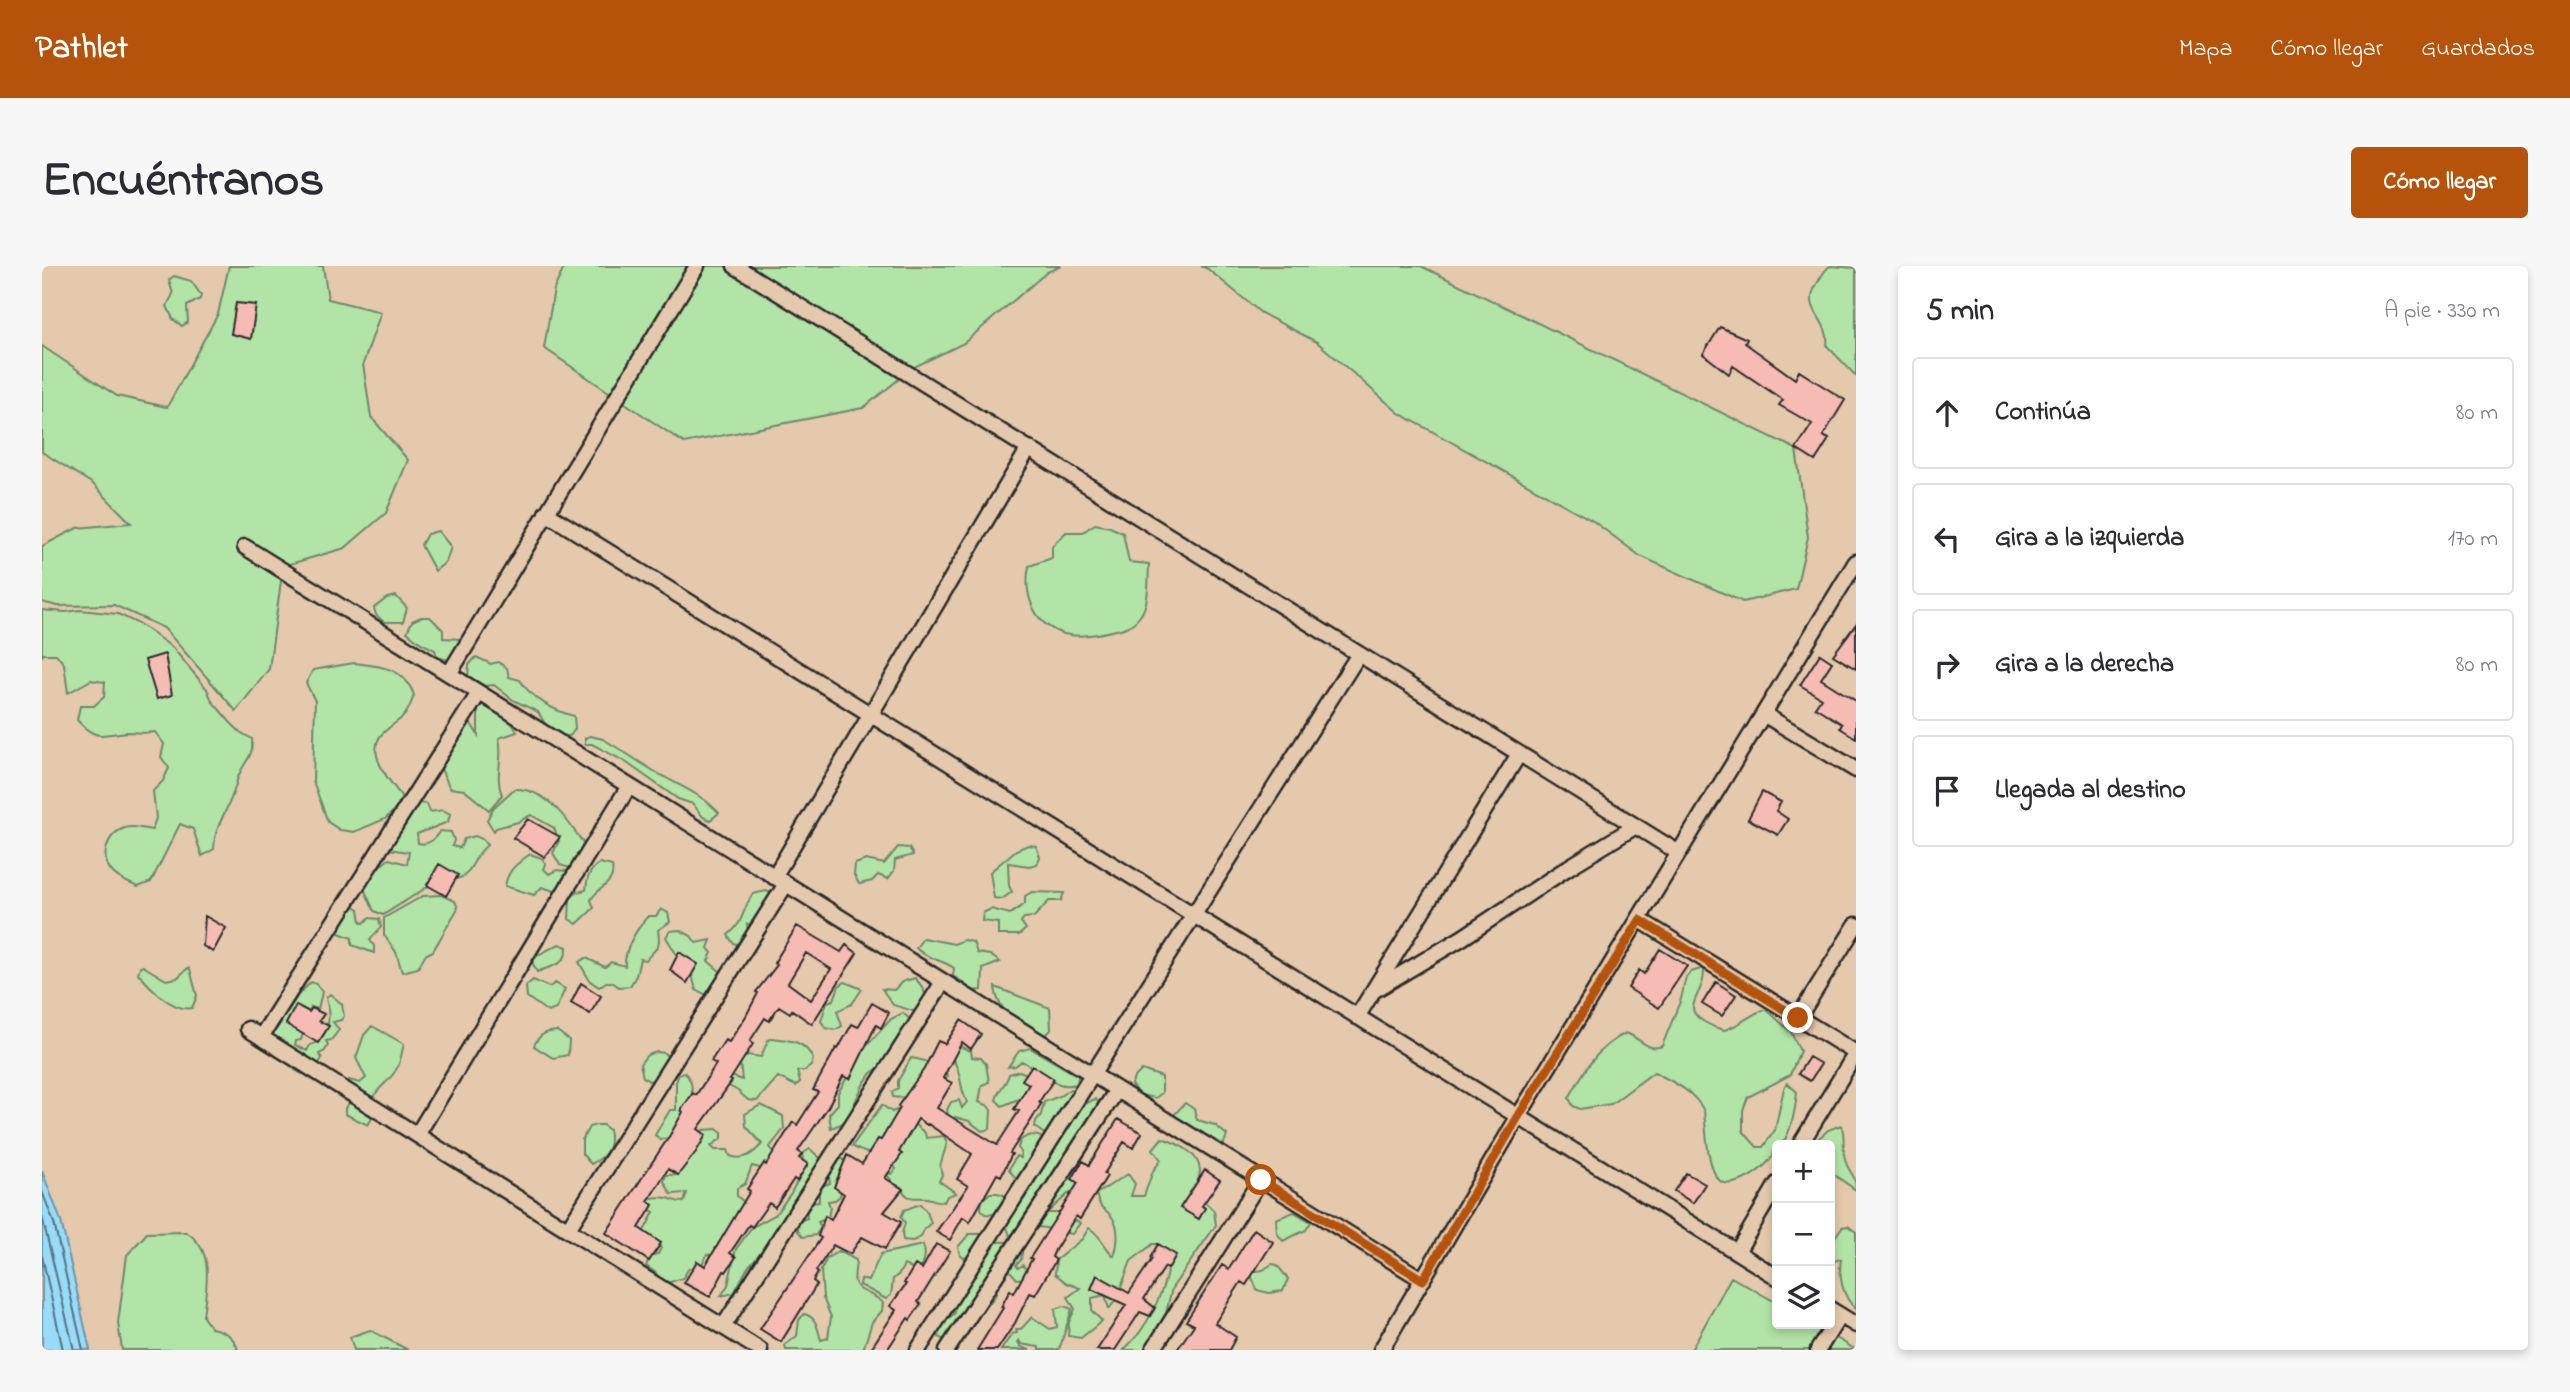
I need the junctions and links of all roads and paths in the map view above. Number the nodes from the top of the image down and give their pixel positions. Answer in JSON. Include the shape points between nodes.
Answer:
{"nodes":[{"id":1,"x":697,"y":266,"type":"edge"},
{"id":2,"x":735,"y":266,"type":"edge"},
{"id":3,"x":1028,"y":448,"type":"junction"},
{"id":4,"x":545,"y":513,"type":"junction"},
{"id":5,"x":245,"y":547,"type":"dead end"},
{"id":6,"x":1856,"y":562,"type":"edge"},
{"id":7,"x":1359,"y":654,"type":"junction"},
{"id":8,"x":449,"y":674,"type":"junction"},
{"id":9,"x":479,"y":693,"type":"junction"},
{"id":10,"x":870,"y":715,"type":"junction"},
{"id":11,"x":1765,"y":715,"type":"junction"},
{"id":12,"x":1519,"y":754,"type":"junction"},
{"id":13,"x":1856,"y":770,"type":"edge"},
{"id":14,"x":629,"y":786,"type":"junction"},
{"id":15,"x":1636,"y":826,"type":"junction"},
{"id":16,"x":1679,"y":853,"type":"junction"},
{"id":17,"x":780,"y":880,"type":"junction"},
{"id":18,"x":1193,"y":915,"type":"junction"},
{"id":19,"x":1640,"y":920,"type":"junction"},
{"id":20,"x":1856,"y":925,"type":"edge"},
{"id":21,"x":943,"y":982,"type":"junction"},
{"id":22,"x":1373,"y":991,"type":"junction"},
{"id":23,"x":1357,"y":1017,"type":"junction"},
{"id":24,"x":1798,"y":1018,"type":"junction"},
{"id":25,"x":248,"y":1029,"type":"dead end"},
{"id":26,"x":261,"y":1037,"type":"junction"},
{"id":27,"x":1856,"y":1053,"type":"edge"},
{"id":28,"x":1092,"y":1074,"type":"junction"},
{"id":29,"x":1117,"y":1090,"type":"junction"},
{"id":30,"x":1518,"y":1117,"type":"junction"},
{"id":31,"x":416,"y":1135,"type":"junction"},
{"id":32,"x":1803,"y":1140,"type":"edge"},
{"id":33,"x":1261,"y":1180,"type":"junction"},
{"id":34,"x":1772,"y":1192,"type":"edge"},
{"id":35,"x":568,"y":1229,"type":"junction"},
{"id":36,"x":1737,"y":1252,"type":"junction"},
{"id":37,"x":1772,"y":1274,"type":"edge"},
{"id":38,"x":1423,"y":1280,"type":"junction"},
{"id":39,"x":1835,"y":1312,"type":"edge"},
{"id":40,"x":1856,"y":1325,"type":"edge"},
{"id":41,"x":723,"y":1327,"type":"junction"},
{"id":42,"x":1827,"y":1329,"type":"edge"},
{"id":43,"x":760,"y":1350,"type":"edge"},
{"id":44,"x":918,"y":1350,"type":"edge"},
{"id":45,"x":947,"y":1350,"type":"edge"},
{"id":46,"x":1153,"y":1350,"type":"edge"},
{"id":47,"x":1381,"y":1350,"type":"edge"},
{"id":48,"x":1818,"y":1350,"type":"edge"}],
"edges":[{"from":1,"to":4,"type":"street"},
{"from":2,"to":3,"type":"street"},
{"from":3,"to":7,"type":"street"},
{"from":3,"to":10,"type":"street"},
{"from":4,"to":8,"type":"street"},
{"from":4,"to":10,"type":"street"},
{"from":5,"to":8,"type":"street"},
{"from":6,"to":11,"type":"street"},
{"from":7,"to":12,"type":"street"},
{"from":7,"to":18,"type":"street"},
{"from":8,"to":9,"type":"street"},
{"from":9,"to":14,"type":"street"},
{"from":9,"to":26,"type":"street"},
{"from":10,"to":17,"type":"street"},
{"from":10,"to":18,"type":"street"},
{"from":11,"to":13,"type":"street"},
{"from":11,"to":16,"type":"street"},
{"from":12,"to":15,"type":"street"},
{"from":12,"to":22,"type":"street"},
{"from":14,"to":17,"type":"street"},
{"from":14,"to":31,"type":"street"},
{"from":15,"to":16,"type":"street"},
{"from":15,"to":22,"type":"street"},
{"from":16,"to":19,"type":"street"},
{"from":17,"to":21,"type":"street"},
{"from":17,"to":35,"type":"street"},
{"from":18,"to":23,"type":"street"},
{"from":18,"to":28,"type":"street"},
{"from":19,"to":24,"type":"street"},
{"from":19,"to":30,"type":"street"},
{"from":20,"to":24,"type":"street"},
{"from":21,"to":28,"type":"street"},
{"from":21,"to":41,"type":"street"},
{"from":22,"to":23,"type":"street"},
{"from":23,"to":30,"type":"street"},
{"from":24,"to":27,"type":"street"},
{"from":25,"to":26,"type":"street"},
{"from":26,"to":31,"type":"street"},
{"from":27,"to":32,"type":"street"},
{"from":28,"to":29,"type":"street"},
{"from":28,"to":44,"type":"street"},
{"from":29,"to":33,"type":"street"},
{"from":29,"to":45,"type":"street"},
{"from":30,"to":36,"type":"street"},
{"from":30,"to":38,"type":"street"},
{"from":31,"to":35,"type":"street"},
{"from":33,"to":38,"type":"street"},
{"from":33,"to":46,"type":"street"},
{"from":34,"to":36,"type":"street"},
{"from":35,"to":41,"type":"street"},
{"from":36,"to":37,"type":"street"},
{"from":38,"to":47,"type":"street"},
{"from":39,"to":40,"type":"street"},
{"from":41,"to":43,"type":"street"},
{"from":42,"to":48,"type":"street"}]}
